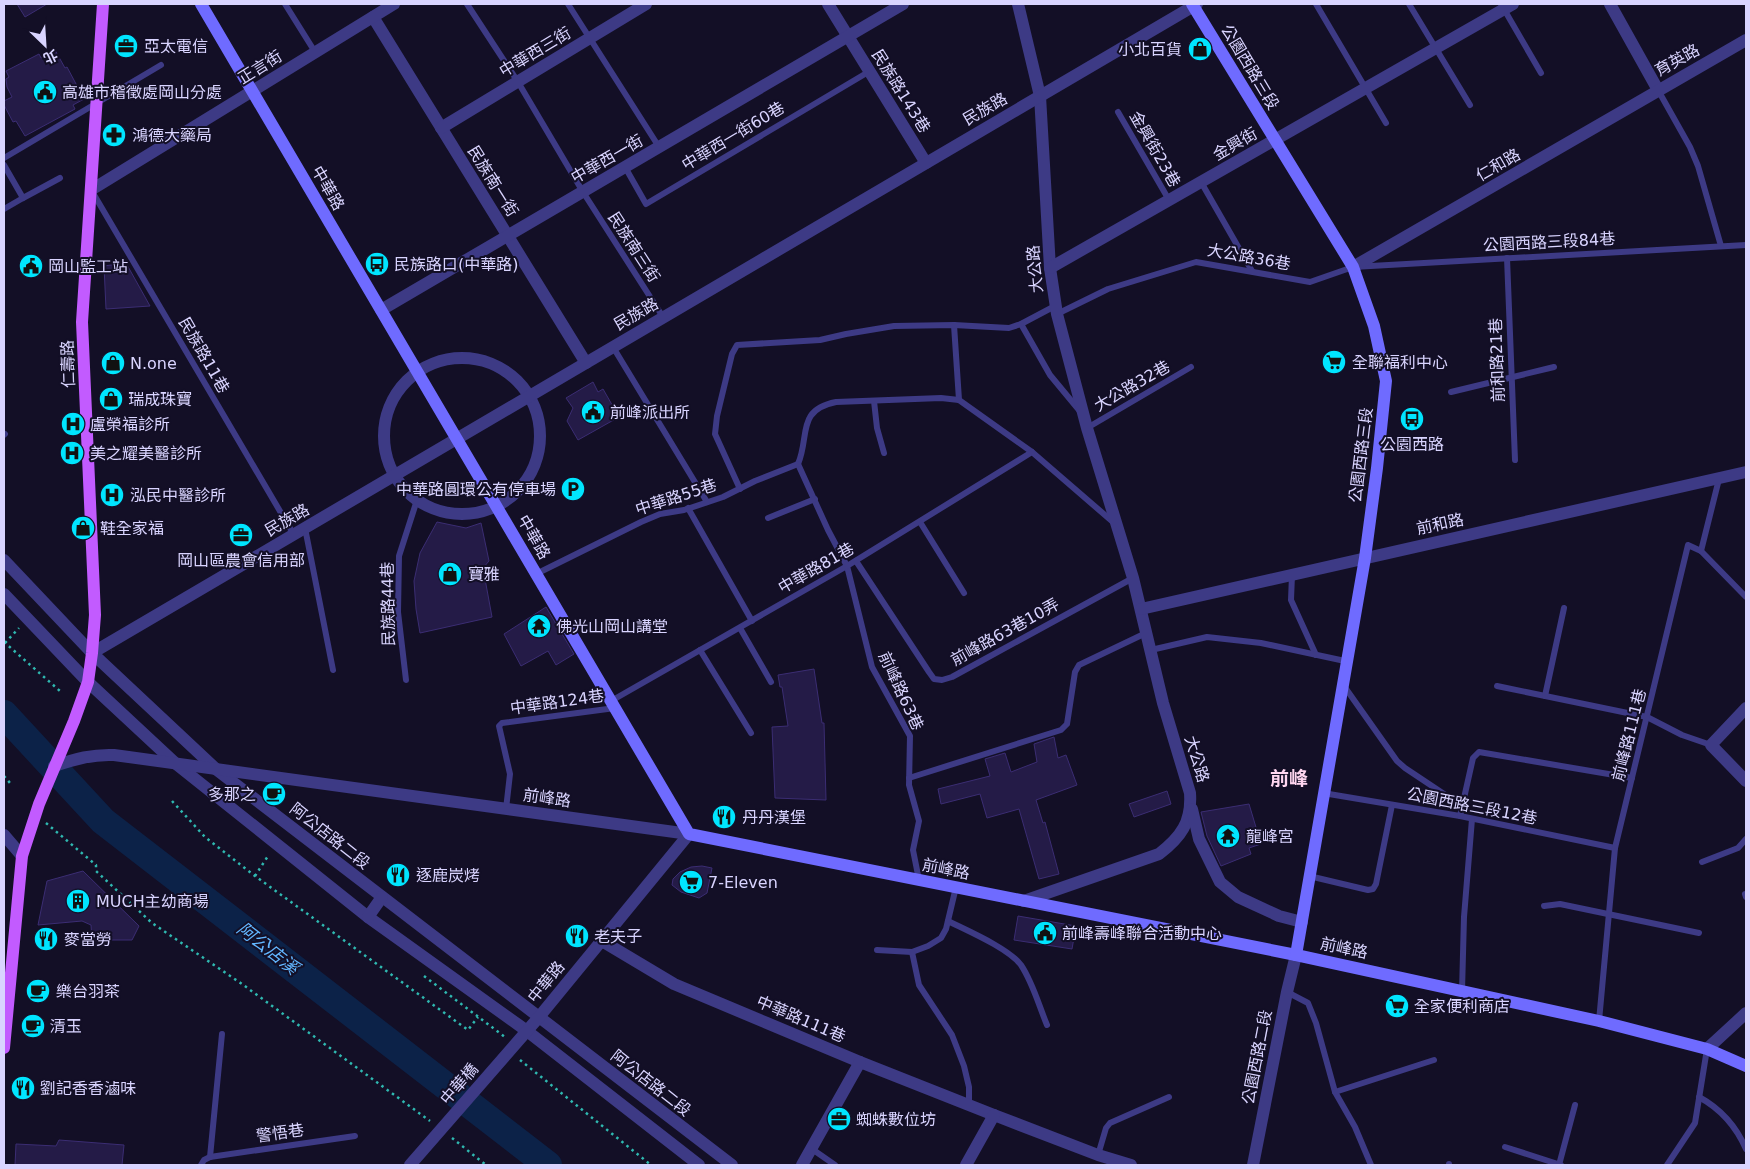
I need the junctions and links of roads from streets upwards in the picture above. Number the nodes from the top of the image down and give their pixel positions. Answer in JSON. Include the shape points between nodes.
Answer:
{"nodes":[{"id":1,"x":103,"y":4,"type":"edge"},
{"id":2,"x":201,"y":4,"type":"edge"},
{"id":3,"x":394,"y":4,"type":"edge"},
{"id":4,"x":646,"y":4,"type":"edge"},
{"id":5,"x":828,"y":4,"type":"edge"},
{"id":6,"x":903,"y":4,"type":"edge"},
{"id":7,"x":1018,"y":4,"type":"edge"},
{"id":8,"x":1194,"y":4,"type":"edge"},
{"id":9,"x":1610,"y":4,"type":"edge"},
{"id":10,"x":1506,"y":5,"type":"edge"},
{"id":11,"x":373,"y":17,"type":"junction"},
{"id":12,"x":848,"y":36,"type":"junction"},
{"id":13,"x":1746,"y":40,"type":"edge"},
{"id":14,"x":1658,"y":90,"type":"junction"},
{"id":15,"x":252,"y":91,"type":"junction"},
{"id":16,"x":1040,"y":96,"type":"junction"},
{"id":17,"x":441,"y":128,"type":"junction"},
{"id":18,"x":1275,"y":140,"type":"junction"},
{"id":19,"x":926,"y":163,"type":"junction"},
{"id":20,"x":91,"y":190,"type":"junction"},
{"id":21,"x":508,"y":236,"type":"junction"},
{"id":22,"x":1050,"y":268,"type":"junction"},
{"id":23,"x":1354,"y":268,"type":"junction"},
{"id":24,"x":381,"y":310,"type":"junction"},
{"id":25,"x":586,"y":363,"type":"junction"},
{"id":26,"x":417,"y":371,"type":"junction"},
{"id":27,"x":531,"y":395,"type":"junction"},
{"id":28,"x":457,"y":439,"type":"junction"},
{"id":29,"x":1746,"y":472,"type":"edge"},
{"id":30,"x":394,"y":476,"type":"junction"},
{"id":31,"x":497,"y":507,"type":"junction"},
{"id":32,"x":1364,"y":558,"type":"junction"},
{"id":33,"x":4,"y":560,"type":"edge"},
{"id":34,"x":4,"y":594,"type":"edge"},
{"id":35,"x":1141,"y":609,"type":"junction"},
{"id":36,"x":92,"y":653,"type":"junction"},
{"id":37,"x":88,"y":682,"type":"junction"},
{"id":38,"x":1746,"y":708,"type":"edge"},
{"id":39,"x":175,"y":763,"type":"junction"},
{"id":40,"x":54,"y":766,"type":"junction"},
{"id":41,"x":217,"y":770,"type":"junction"},
{"id":42,"x":1746,"y":781,"type":"edge"},
{"id":43,"x":1191,"y":806,"type":"junction"},
{"id":44,"x":689,"y":834,"type":"junction"},
{"id":45,"x":4,"y":835,"type":"edge"},
{"id":46,"x":4,"y":850,"type":"edge"},
{"id":47,"x":22,"y":856,"type":"junction"},
{"id":48,"x":382,"y":897,"type":"junction"},
{"id":49,"x":1024,"y":901,"type":"junction"},
{"id":50,"x":368,"y":917,"type":"junction"},
{"id":51,"x":1302,"y":922,"type":"junction"},
{"id":52,"x":602,"y":941,"type":"junction"},
{"id":53,"x":1296,"y":954,"type":"junction"},
{"id":54,"x":1746,"y":1013,"type":"edge"},
{"id":55,"x":540,"y":1017,"type":"junction"},
{"id":56,"x":526,"y":1032,"type":"junction"},
{"id":57,"x":4,"y":1048,"type":"edge"},
{"id":58,"x":1707,"y":1049,"type":"junction"},
{"id":59,"x":505,"y":1056,"type":"joint"},
{"id":60,"x":860,"y":1062,"type":"junction"},
{"id":61,"x":1746,"y":1066,"type":"edge"},
{"id":62,"x":657,"y":1108,"type":"junction"},
{"id":63,"x":994,"y":1115,"type":"junction"},
{"id":64,"x":646,"y":1124,"type":"junction"},
{"id":65,"x":1095,"y":1160,"type":"edge"},
{"id":66,"x":410,"y":1165,"type":"edge"},
{"id":67,"x":699,"y":1165,"type":"edge"},
{"id":68,"x":732,"y":1165,"type":"edge"},
{"id":69,"x":802,"y":1165,"type":"edge"},
{"id":70,"x":966,"y":1165,"type":"edge"},
{"id":71,"x":1131,"y":1165,"type":"edge"},
{"id":72,"x":1252,"y":1165,"type":"edge"}],
"edges":[{"from":1,"to":20,"type":"main road","name":"仁壽路"},
{"from":2,"to":15,"type":"main road","name":"中華路"},
{"from":3,"to":11,"type":"street","name":"正言街"},
{"from":4,"to":17,"type":"street","name":"中華西三街"},
{"from":5,"to":12,"type":"street","name":"民族路143巷"},
{"from":6,"to":12,"type":"street","name":"中華西一街"},
{"from":7,"to":16,"type":"street","name":"大公路"},
{"from":8,"to":16,"type":"street","name":"民族路"},
{"from":8,"to":18,"type":"main road","name":"公園西路三段"},
{"from":9,"to":14,"type":"street","name":"育英路"},
{"from":10,"to":18,"type":"street","name":"金興街"},
{"from":11,"to":15,"type":"street","name":"正言街"},
{"from":11,"to":17,"type":"street","name":"民族南一街"},
{"from":12,"to":19,"type":"street","name":"民族路143巷"},
{"from":12,"to":21,"type":"street","name":"中華西一街"},
{"from":13,"to":14,"type":"street","name":"育英路"},
{"from":14,"to":23,"type":"street","name":"仁和路"},
{"from":15,"to":20,"type":"street","name":"正言街"},
{"from":15,"to":24,"type":"main road","name":"中華路"},
{"from":16,"to":19,"type":"street","name":"民族路"},
{"from":16,"to":22,"type":"street","name":"大公路"},
{"from":17,"to":21,"type":"street","name":"民族南一街"},
{"from":18,"to":22,"type":"street","name":"金興街"},
{"from":18,"to":23,"type":"main road","name":"公園西路三段"},
{"from":19,"to":25,"type":"street","name":"民族路"},
{"from":20,"to":36,"type":"main road","name":"仁壽路","via":[[82,322],[95,615]]},
{"from":21,"to":24,"type":"street","name":"中華西一街"},
{"from":21,"to":25,"type":"street","name":"民族南一街"},
{"from":22,"to":35,"type":"street","name":"大公路","via":[[1056,310],[1087,428]]},
{"from":23,"to":32,"type":"main road","name":"公園西路三段","via":[[1374,326],[1386,381]]},
{"from":24,"to":26,"type":"main road","name":"中華路"},
{"from":25,"to":27,"type":"street","name":"民族路"},
{"from":26,"to":27,"type":"street","via":[[446,359],[470,357],[494,363],[515,376]]},
{"from":26,"to":28,"type":"main road","name":"中華路"},
{"from":26,"to":30,"type":"street","via":[[403,383],[390,404],[384,428],[385,453]]},
{"from":27,"to":28,"type":"street","name":"民族路"},
{"from":27,"to":31,"type":"street","via":[[540,419],[541,443],[535,468],[521,488]]},
{"from":28,"to":30,"type":"street","name":"民族路"},
{"from":28,"to":31,"type":"main road","name":"中華路"},
{"from":29,"to":32,"type":"street","name":"前和路"},
{"from":30,"to":31,"type":"street","via":[[410,495],[430,508],[454,514],[479,513]]},
{"from":30,"to":36,"type":"street","name":"民族路"},
{"from":31,"to":44,"type":"main road","name":"中華路"},
{"from":32,"to":35,"type":"street","name":"前和路"},
{"from":32,"to":51,"type":"main road","name":"公園西路三段"},
{"from":33,"to":36,"type":"street","name":"阿公店路二段"},
{"from":34,"to":37,"type":"street"},
{"from":35,"to":43,"type":"street","name":"大公路"},
{"from":36,"to":37,"type":"main road","name":"仁壽路"},
{"from":36,"to":41,"type":"street","name":"阿公店路二段"},
{"from":37,"to":39,"type":"street"},
{"from":37,"to":40,"type":"main road","name":"仁壽路"},
{"from":38,"to":42,"type":"street","via":[[1711,745]]},
{"from":39,"to":40,"type":"street","name":"前峰路","via":[[97,754]]},
{"from":39,"to":41,"type":"street","name":"前峰路"},
{"from":39,"to":50,"type":"street"},
{"from":40,"to":47,"type":"main road","name":"仁壽路"},
{"from":41,"to":44,"type":"street","name":"前峰路"},
{"from":41,"to":48,"type":"street","name":"阿公店路二段"},
{"from":43,"to":49,"type":"street","name":"大公路","via":[[1185,827],[1174,843],[1159,854]]},
{"from":43,"to":51,"type":"street","via":[[1199,840],[1220,882],[1238,897],[1279,916]]},
{"from":44,"to":49,"type":"main road","name":"前峰路"},
{"from":44,"to":52,"type":"street","name":"中華路"},
{"from":45,"to":47,"type":"street"},
{"from":46,"to":47,"type":"street"},
{"from":47,"to":57,"type":"main road","name":"仁壽路"},
{"from":48,"to":50,"type":"street"},
{"from":48,"to":55,"type":"street","name":"阿公店路二段"},
{"from":49,"to":53,"type":"main road","name":"前峰路"},
{"from":50,"to":56,"type":"street"},
{"from":51,"to":53,"type":"main road","name":"公園西路三段"},
{"from":52,"to":55,"type":"street","name":"中華路"},
{"from":52,"to":60,"type":"street","name":"中華路111巷","via":[[674,984]]},
{"from":53,"to":58,"type":"main road","name":"前峰路","via":[[1599,1020]]},
{"from":53,"to":72,"type":"street","name":"公園西路二段"},
{"from":54,"to":58,"type":"street"},
{"from":55,"to":56,"type":"street","name":"中華路"},
{"from":55,"to":62,"type":"street","name":"阿公店路二段"},
{"from":56,"to":59,"type":"street","name":"中華路"},
{"from":56,"to":64,"type":"street"},
{"from":58,"to":61,"type":"main road","name":"前峰路"},
{"from":59,"to":66,"type":"street","name":"中華橋"},
{"from":60,"to":63,"type":"street","name":"中華路111巷"},
{"from":60,"to":69,"type":"street"},
{"from":62,"to":64,"type":"street"},
{"from":62,"to":68,"type":"street","name":"阿公店路二段"},
{"from":63,"to":65,"type":"street","name":"中華路111巷"},
{"from":63,"to":70,"type":"street"},
{"from":64,"to":67,"type":"street"},
{"from":65,"to":71,"type":"street","name":"中華路111巷"}]}
